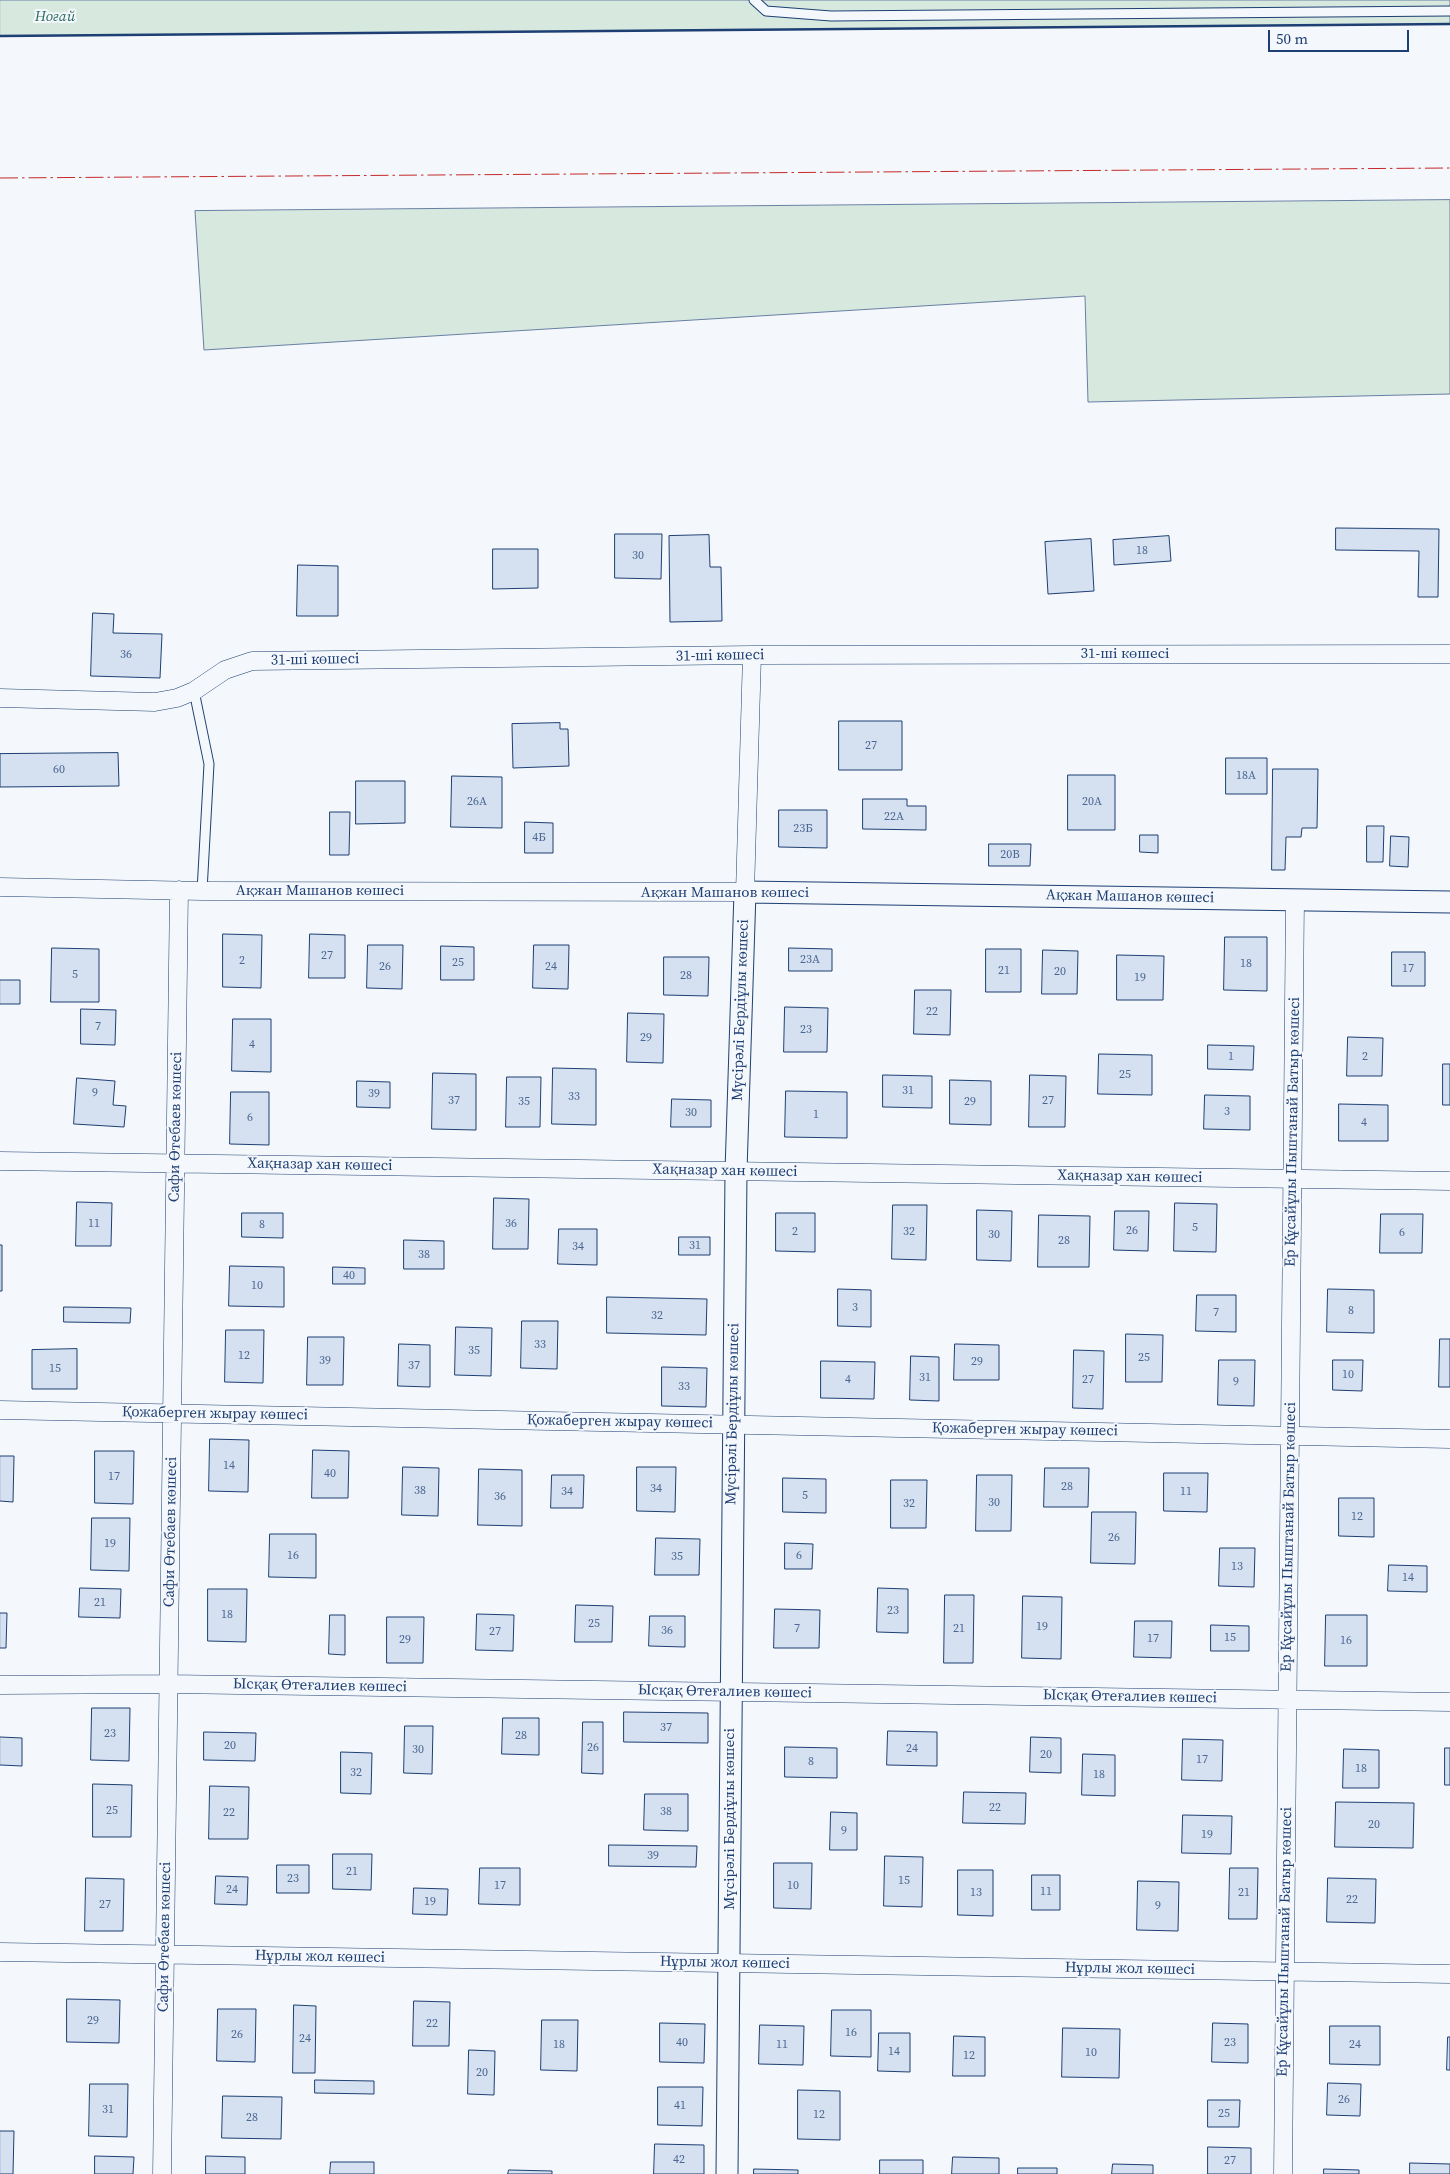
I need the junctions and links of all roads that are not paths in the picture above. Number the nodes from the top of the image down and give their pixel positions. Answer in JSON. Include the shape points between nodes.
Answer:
{"nodes":[{"id":1,"x":754,"y":0,"type":"edge"},
{"id":2,"x":1450,"y":10,"type":"edge"},
{"id":3,"x":1450,"y":654,"type":"edge"},
{"id":4,"x":752,"y":655,"type":"junction"},
{"id":5,"x":194,"y":691,"type":"junction"},
{"id":6,"x":0,"y":698,"type":"edge"},
{"id":7,"x":0,"y":887,"type":"edge"},
{"id":8,"x":179,"y":890,"type":"junction"},
{"id":9,"x":202,"y":891,"type":"junction"},
{"id":10,"x":745,"y":892,"type":"junction"},
{"id":11,"x":1295,"y":899,"type":"junction"},
{"id":12,"x":1450,"y":902,"type":"edge"},
{"id":13,"x":0,"y":1161,"type":"edge"},
{"id":14,"x":176,"y":1163,"type":"junction"},
{"id":15,"x":736,"y":1171,"type":"junction"},
{"id":16,"x":1292,"y":1179,"type":"junction"},
{"id":17,"x":1450,"y":1181,"type":"edge"},
{"id":18,"x":0,"y":1410,"type":"edge"},
{"id":19,"x":173,"y":1413,"type":"junction"},
{"id":20,"x":734,"y":1424,"type":"junction"},
{"id":21,"x":1290,"y":1436,"type":"junction"},
{"id":22,"x":1450,"y":1439,"type":"edge"},
{"id":23,"x":0,"y":1684,"type":"edge"},
{"id":24,"x":168,"y":1684,"type":"junction"},
{"id":25,"x":731,"y":1692,"type":"junction"},
{"id":26,"x":1288,"y":1700,"type":"junction"},
{"id":27,"x":1450,"y":1702,"type":"edge"},
{"id":28,"x":0,"y":1952,"type":"edge"},
{"id":29,"x":165,"y":1955,"type":"junction"},
{"id":30,"x":729,"y":1963,"type":"junction"},
{"id":31,"x":1285,"y":1972,"type":"junction"},
{"id":32,"x":1450,"y":1974,"type":"edge"},
{"id":33,"x":162,"y":2174,"type":"edge"},
{"id":34,"x":727,"y":2174,"type":"edge"},
{"id":35,"x":1283,"y":2174,"type":"edge"}],
"edges":[{"from":1,"to":2,"type":"lane","via":[[766,11],[831,16]]},
{"from":3,"to":4,"type":"street","name":"31-ші көшесі"},
{"from":4,"to":5,"type":"street","name":"31-ші көшесі","via":[[252,661],[225,670]]},
{"from":4,"to":10,"type":"street","name":"Мүсірәлі Бердіұлы көшесі"},
{"from":5,"to":6,"type":"street","name":"31-ші көшесі","via":[[155,702]]},
{"from":5,"to":9,"type":"lane","via":[[209,764]]},
{"from":7,"to":8,"type":"street","name":"Ақжан Машанов көшесі"},
{"from":8,"to":9,"type":"street","name":"Ақжан Машанов көшесі"},
{"from":8,"to":14,"type":"street","name":"Сафи Өтебаев көшесі"},
{"from":9,"to":10,"type":"street","name":"Ақжан Машанов көшесі"},
{"from":10,"to":11,"type":"street","name":"Ақжан Машанов көшесі"},
{"from":10,"to":15,"type":"street","name":"Мүсірәлі Бердіұлы көшесі"},
{"from":11,"to":12,"type":"street","name":"Ақжан Машанов көшесі"},
{"from":11,"to":16,"type":"street","name":"Ер Құсайұлы Пыштанай Батыр көшесі"},
{"from":13,"to":14,"type":"street","name":"Хақназар хан көшесі"},
{"from":14,"to":15,"type":"street","name":"Хақназар хан көшесі"},
{"from":14,"to":19,"type":"street","name":"Сафи Өтебаев көшесі"},
{"from":15,"to":16,"type":"street","name":"Хақназар хан көшесі"},
{"from":15,"to":20,"type":"street","name":"Мүсірәлі Бердіұлы көшесі"},
{"from":16,"to":17,"type":"street","name":"Хақназар хан көшесі"},
{"from":16,"to":21,"type":"street","name":"Ер Құсайұлы Пыштанай Батыр көшесі"},
{"from":18,"to":19,"type":"street","name":"Қожаберген жырау көшесі"},
{"from":19,"to":20,"type":"street","name":"Қожаберген жырау көшесі"},
{"from":19,"to":24,"type":"street","name":"Сафи Өтебаев көшесі"},
{"from":20,"to":21,"type":"street","name":"Қожаберген жырау көшесі"},
{"from":20,"to":25,"type":"street","name":"Мүсірәлі Бердіұлы көшесі"},
{"from":21,"to":22,"type":"street","name":"Қожаберген жырау көшесі"},
{"from":21,"to":26,"type":"street","name":"Ер Құсайұлы Пыштанай Батыр көшесі"},
{"from":23,"to":24,"type":"street","name":"Ысқақ Өтеғалиев көшесі"},
{"from":24,"to":25,"type":"street","name":"Ысқақ Өтеғалиев көшесі"},
{"from":24,"to":29,"type":"street","name":"Сафи Өтебаев көшесі"},
{"from":25,"to":26,"type":"street","name":"Ысқақ Өтеғалиев көшесі"},
{"from":25,"to":30,"type":"street","name":"Мүсірәлі Бердіұлы көшесі"},
{"from":26,"to":27,"type":"street","name":"Ысқақ Өтеғалиев көшесі"},
{"from":26,"to":31,"type":"street","name":"Ер Құсайұлы Пыштанай Батыр көшесі"},
{"from":28,"to":29,"type":"street","name":"Нұрлы жол көшесі"},
{"from":29,"to":30,"type":"street","name":"Нұрлы жол көшесі"},
{"from":29,"to":33,"type":"street","name":"Сафи Өтебаев көшесі"},
{"from":30,"to":31,"type":"street","name":"Нұрлы жол көшесі"},
{"from":30,"to":34,"type":"street","name":"Мүсірәлі Бердіұлы көшесі"},
{"from":31,"to":32,"type":"street","name":"Нұрлы жол көшесі"},
{"from":31,"to":35,"type":"street","name":"Ер Құсайұлы Пыштанай Батыр көшесі"}]}
